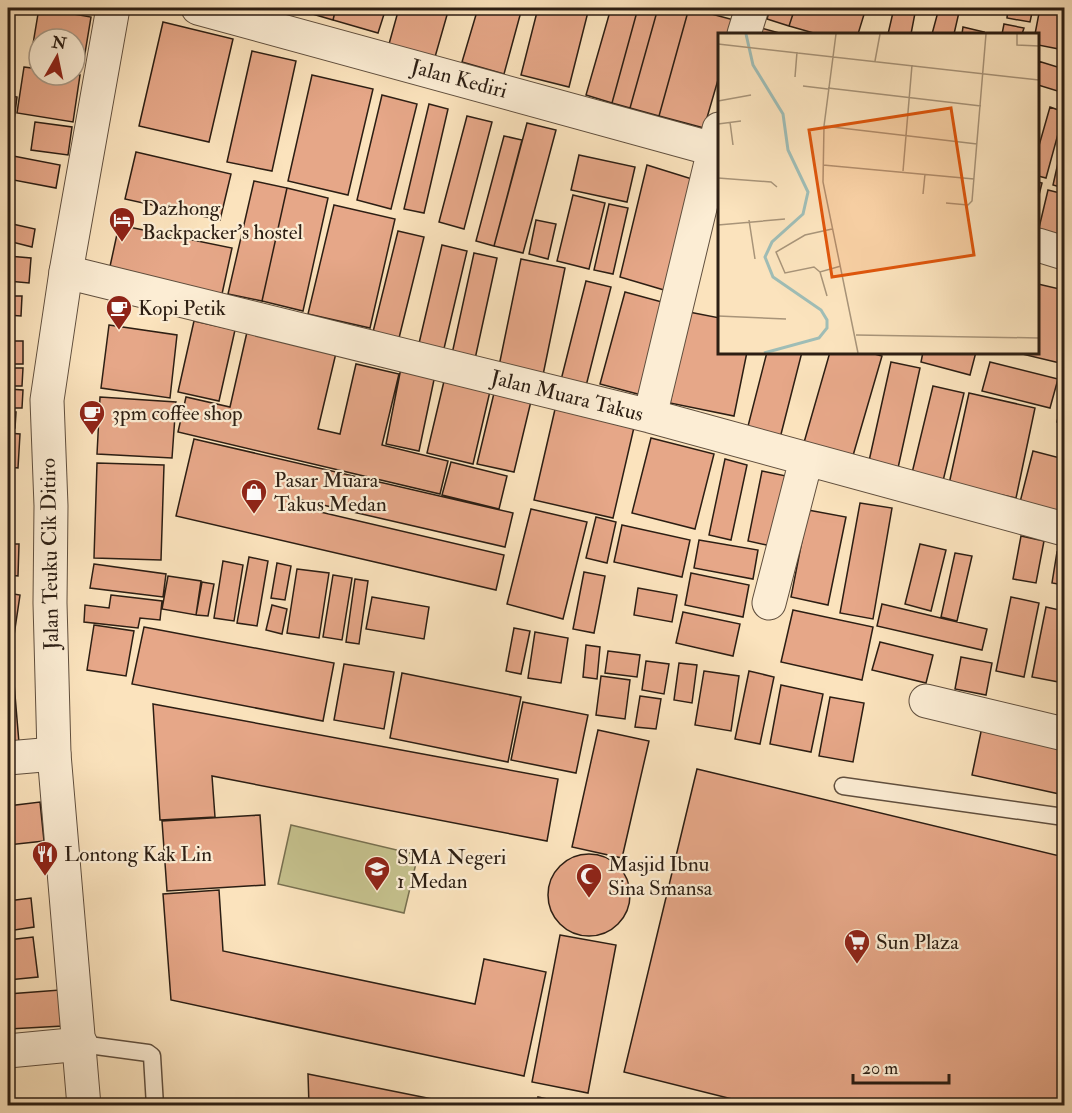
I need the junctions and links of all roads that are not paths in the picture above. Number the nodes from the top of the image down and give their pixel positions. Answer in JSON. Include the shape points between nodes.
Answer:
{"nodes":[{"id":1,"x":113,"y":8,"type":"edge"},
{"id":2,"x":198,"y":8,"type":"edge"},
{"id":3,"x":752,"y":8,"type":"edge"},
{"id":4,"x":744,"y":33,"type":"edge"},
{"id":5,"x":718,"y":142,"type":"edge"},
{"id":6,"x":1039,"y":245,"type":"edge"},
{"id":7,"x":1065,"y":253,"type":"edge"},
{"id":8,"x":66,"y":272,"type":"junction"},
{"id":9,"x":650,"y":416,"type":"junction"},
{"id":10,"x":806,"y":460,"type":"junction"},
{"id":11,"x":1065,"y":529,"type":"edge"},
{"id":12,"x":769,"y":603,"type":"dead end"},
{"id":13,"x":926,"y":701,"type":"dead end"},
{"id":14,"x":1065,"y":734,"type":"edge"},
{"id":15,"x":54,"y":754,"type":"junction"},
{"id":16,"x":8,"y":758,"type":"edge"},
{"id":17,"x":843,"y":786,"type":"dead end"},
{"id":18,"x":1065,"y":817,"type":"edge"},
{"id":19,"x":81,"y":1044,"type":"junction"},
{"id":20,"x":8,"y":1051,"type":"edge"},
{"id":21,"x":84,"y":1106,"type":"edge"},
{"id":22,"x":155,"y":1106,"type":"edge"}],
"edges":[{"from":1,"to":8,"type":"street","name":"Jalan Teuku Cik Ditiro"},
{"from":2,"to":5,"type":"street","name":"Jalan Kediri"},
{"from":3,"to":4,"type":"street"},
{"from":5,"to":9,"type":"street"},
{"from":6,"to":7,"type":"street"},
{"from":8,"to":9,"type":"street","name":"Jalan Muara Takus"},
{"from":8,"to":15,"type":"street","name":"Jalan Teuku Cik Ditiro","via":[[47,400]]},
{"from":9,"to":10,"type":"street","name":"Jalan Muara Takus"},
{"from":10,"to":11,"type":"street","name":"Jalan Muara Takus"},
{"from":10,"to":12,"type":"street"},
{"from":13,"to":14,"type":"street"},
{"from":15,"to":16,"type":"street"},
{"from":15,"to":19,"type":"street","name":"Jalan Teuku Cik Ditiro"},
{"from":17,"to":18,"type":"lane"},
{"from":19,"to":20,"type":"street"},
{"from":19,"to":21,"type":"street","name":"Jalan Teuku Cik Ditiro"},
{"from":19,"to":22,"type":"lane","via":[[152,1056]]}]}
